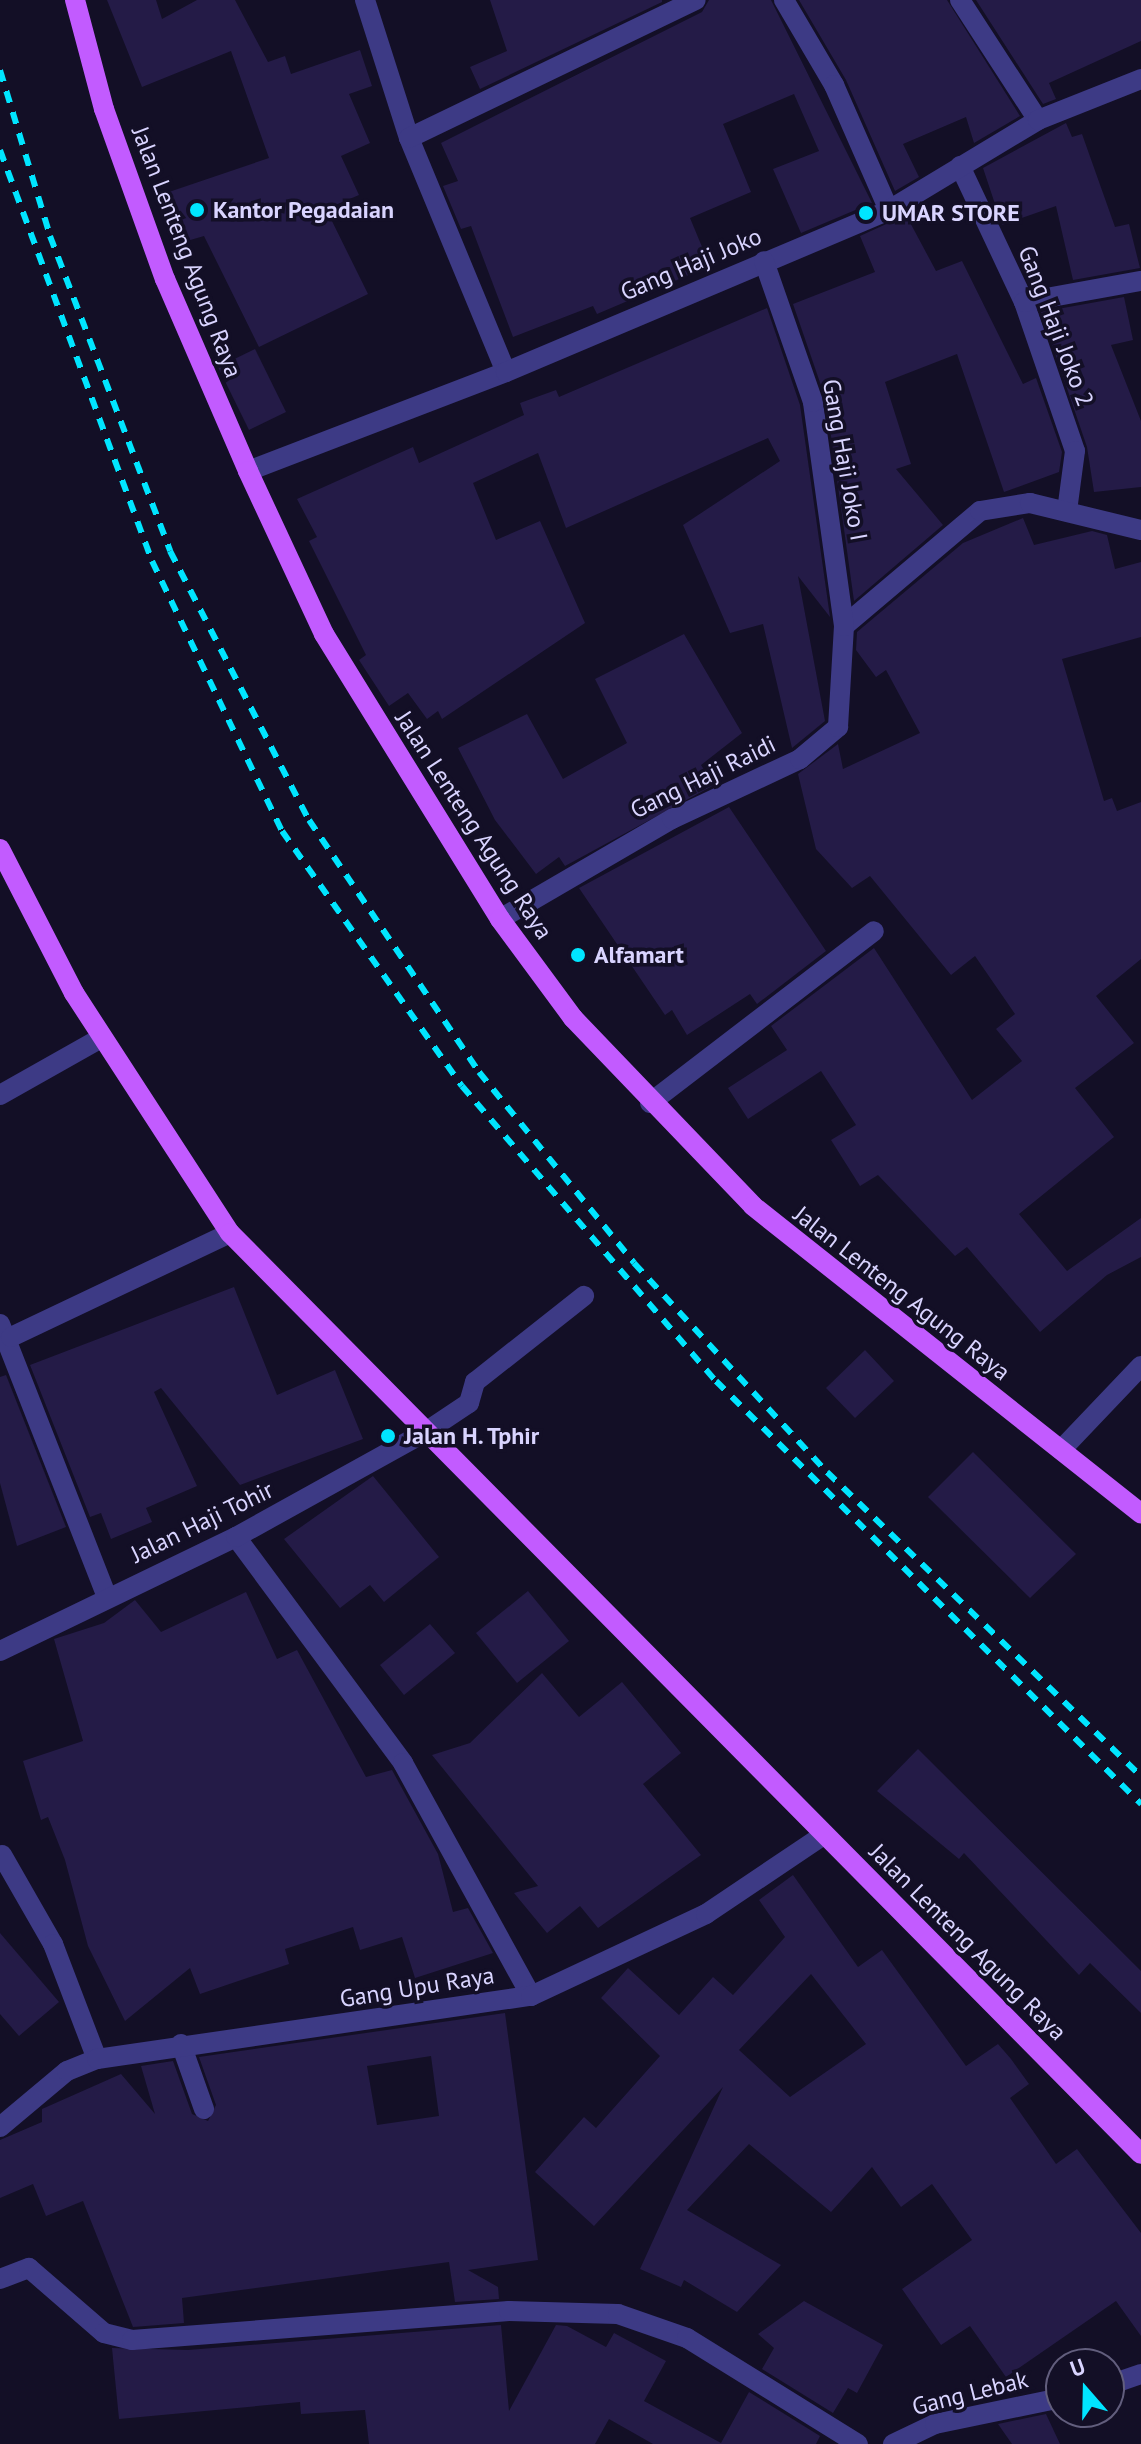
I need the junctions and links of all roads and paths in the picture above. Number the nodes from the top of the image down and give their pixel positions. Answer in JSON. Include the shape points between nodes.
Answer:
{"nodes":[{"id":1,"x":75,"y":0,"type":"edge"},
{"id":2,"x":365,"y":0,"type":"edge"},
{"id":3,"x":784,"y":0,"type":"edge"},
{"id":4,"x":960,"y":0,"type":"edge"},
{"id":5,"x":683,"y":3,"type":"edge"},
{"id":6,"x":1141,"y":79,"type":"edge"},
{"id":7,"x":1038,"y":120,"type":"junction"},
{"id":8,"x":409,"y":138,"type":"junction"},
{"id":9,"x":960,"y":166,"type":"junction"},
{"id":10,"x":889,"y":210,"type":"junction"},
{"id":11,"x":764,"y":261,"type":"junction"},
{"id":12,"x":1141,"y":281,"type":"edge"},
{"id":13,"x":1024,"y":302,"type":"junction"},
{"id":14,"x":506,"y":372,"type":"junction"},
{"id":15,"x":248,"y":471,"type":"junction"},
{"id":16,"x":1067,"y":511,"type":"junction"},
{"id":17,"x":1141,"y":530,"type":"edge"},
{"id":18,"x":844,"y":626,"type":"junction"},
{"id":19,"x":0,"y":849,"type":"edge"},
{"id":20,"x":500,"y":919,"type":"junction"},
{"id":21,"x":874,"y":931,"type":"dead end"},
{"id":22,"x":101,"y":1038,"type":"junction"},
{"id":23,"x":0,"y":1095,"type":"edge"},
{"id":24,"x":650,"y":1103,"type":"junction"},
{"id":25,"x":230,"y":1233,"type":"junction"},
{"id":26,"x":584,"y":1296,"type":"dead end"},
{"id":27,"x":6,"y":1330,"type":"edge"},
{"id":28,"x":1141,"y":1366,"type":"edge"},
{"id":29,"x":424,"y":1433,"type":"junction"},
{"id":30,"x":1061,"y":1450,"type":"junction"},
{"id":31,"x":1141,"y":1513,"type":"edge"},
{"id":32,"x":236,"y":1537,"type":"junction"},
{"id":33,"x":107,"y":1597,"type":"junction"},
{"id":34,"x":0,"y":1651,"type":"edge"},
{"id":35,"x":825,"y":1834,"type":"junction"},
{"id":36,"x":2,"y":1855,"type":"dead end"},
{"id":37,"x":531,"y":1996,"type":"junction"},
{"id":38,"x":181,"y":2044,"type":"junction"},
{"id":39,"x":97,"y":2059,"type":"junction"},
{"id":40,"x":204,"y":2109,"type":"dead end"},
{"id":41,"x":0,"y":2127,"type":"edge"},
{"id":42,"x":1141,"y":2154,"type":"edge"},
{"id":43,"x":0,"y":2279,"type":"edge"},
{"id":44,"x":1045,"y":2401,"type":"edge"},
{"id":45,"x":858,"y":2444,"type":"edge"},
{"id":46,"x":893,"y":2444,"type":"edge"}],
"edges":[{"from":1,"to":15,"type":"main road","name":"Jalan Lenteng Agung Raya","via":[[165,279]]},
{"from":2,"to":8,"type":"street"},
{"from":3,"to":10,"type":"street","via":[[834,85]]},
{"from":4,"to":7,"type":"street"},
{"from":5,"to":8,"type":"street"},
{"from":6,"to":7,"type":"street","name":"Gang Haji Joko"},
{"from":7,"to":9,"type":"street","name":"Gang Haji Joko"},
{"from":8,"to":14,"type":"street"},
{"from":9,"to":10,"type":"street","name":"Gang Haji Joko"},
{"from":9,"to":13,"type":"street","name":"Gang Haji Joko 2"},
{"from":10,"to":11,"type":"street","name":"Gang Haji Joko"},
{"from":11,"to":14,"type":"street","name":"Gang Haji Joko"},
{"from":11,"to":18,"type":"street","name":"Gang Haji Joko I","via":[[813,402]]},
{"from":12,"to":13,"type":"street"},
{"from":13,"to":16,"type":"street","name":"Gang Haji Joko 2","via":[[1075,451]]},
{"from":14,"to":15,"type":"street","name":"Gang Haji Joko"},
{"from":15,"to":20,"type":"main road","name":"Jalan Lenteng Agung Raya","via":[[324,634]]},
{"from":16,"to":17,"type":"street"},
{"from":16,"to":18,"type":"street","via":[[1030,503],[980,511]]},
{"from":18,"to":20,"type":"street","name":"Gang Haji Raidi","via":[[838,727],[826,741],[613,851]]},
{"from":19,"to":22,"type":"main road","name":"Jalan Lenteng Agung Raya"},
{"from":20,"to":24,"type":"main road","name":"Jalan Lenteng Agung Raya","via":[[573,1018]]},
{"from":21,"to":24,"type":"street"},
{"from":22,"to":23,"type":"street"},
{"from":22,"to":25,"type":"main road","name":"Jalan Lenteng Agung Raya"},
{"from":24,"to":30,"type":"main road","name":"Jalan Lenteng Agung Raya","via":[[801,1250]]},
{"from":25,"to":27,"type":"street"},
{"from":25,"to":29,"type":"main road","name":"Jalan Lenteng Agung Raya"},
{"from":26,"to":29,"type":"street","name":"Jalan Haji Tohir","via":[[475,1382],[469,1403]]},
{"from":27,"to":33,"type":"street"},
{"from":28,"to":30,"type":"street"},
{"from":29,"to":32,"type":"street","name":"Jalan Haji Tohir"},
{"from":29,"to":35,"type":"main road","name":"Jalan Lenteng Agung Raya"},
{"from":30,"to":31,"type":"main road","name":"Jalan Lenteng Agung Raya"},
{"from":32,"to":33,"type":"street","name":"Jalan Haji Tohir"},
{"from":32,"to":37,"type":"street","via":[[403,1763]]},
{"from":33,"to":34,"type":"street","name":"Jalan Haji Tohir"},
{"from":35,"to":37,"type":"street","name":"Gang Upu Raya","via":[[695,1920]]},
{"from":35,"to":42,"type":"main road","name":"Jalan Lenteng Agung Raya"},
{"from":36,"to":39,"type":"street","via":[[53,1944]]},
{"from":37,"to":38,"type":"street","name":"Gang Upu Raya"},
{"from":38,"to":39,"type":"street","name":"Gang Upu Raya"},
{"from":38,"to":40,"type":"street"},
{"from":39,"to":41,"type":"street","name":"Gang Upu Raya","via":[[67,2071]]},
{"from":43,"to":45,"type":"street","via":[[29,2268],[104,2333],[132,2340],[509,2311],[618,2314],[687,2338]]},
{"from":44,"to":46,"type":"street","name":"Gang Lebak","via":[[935,2424]]}]}
